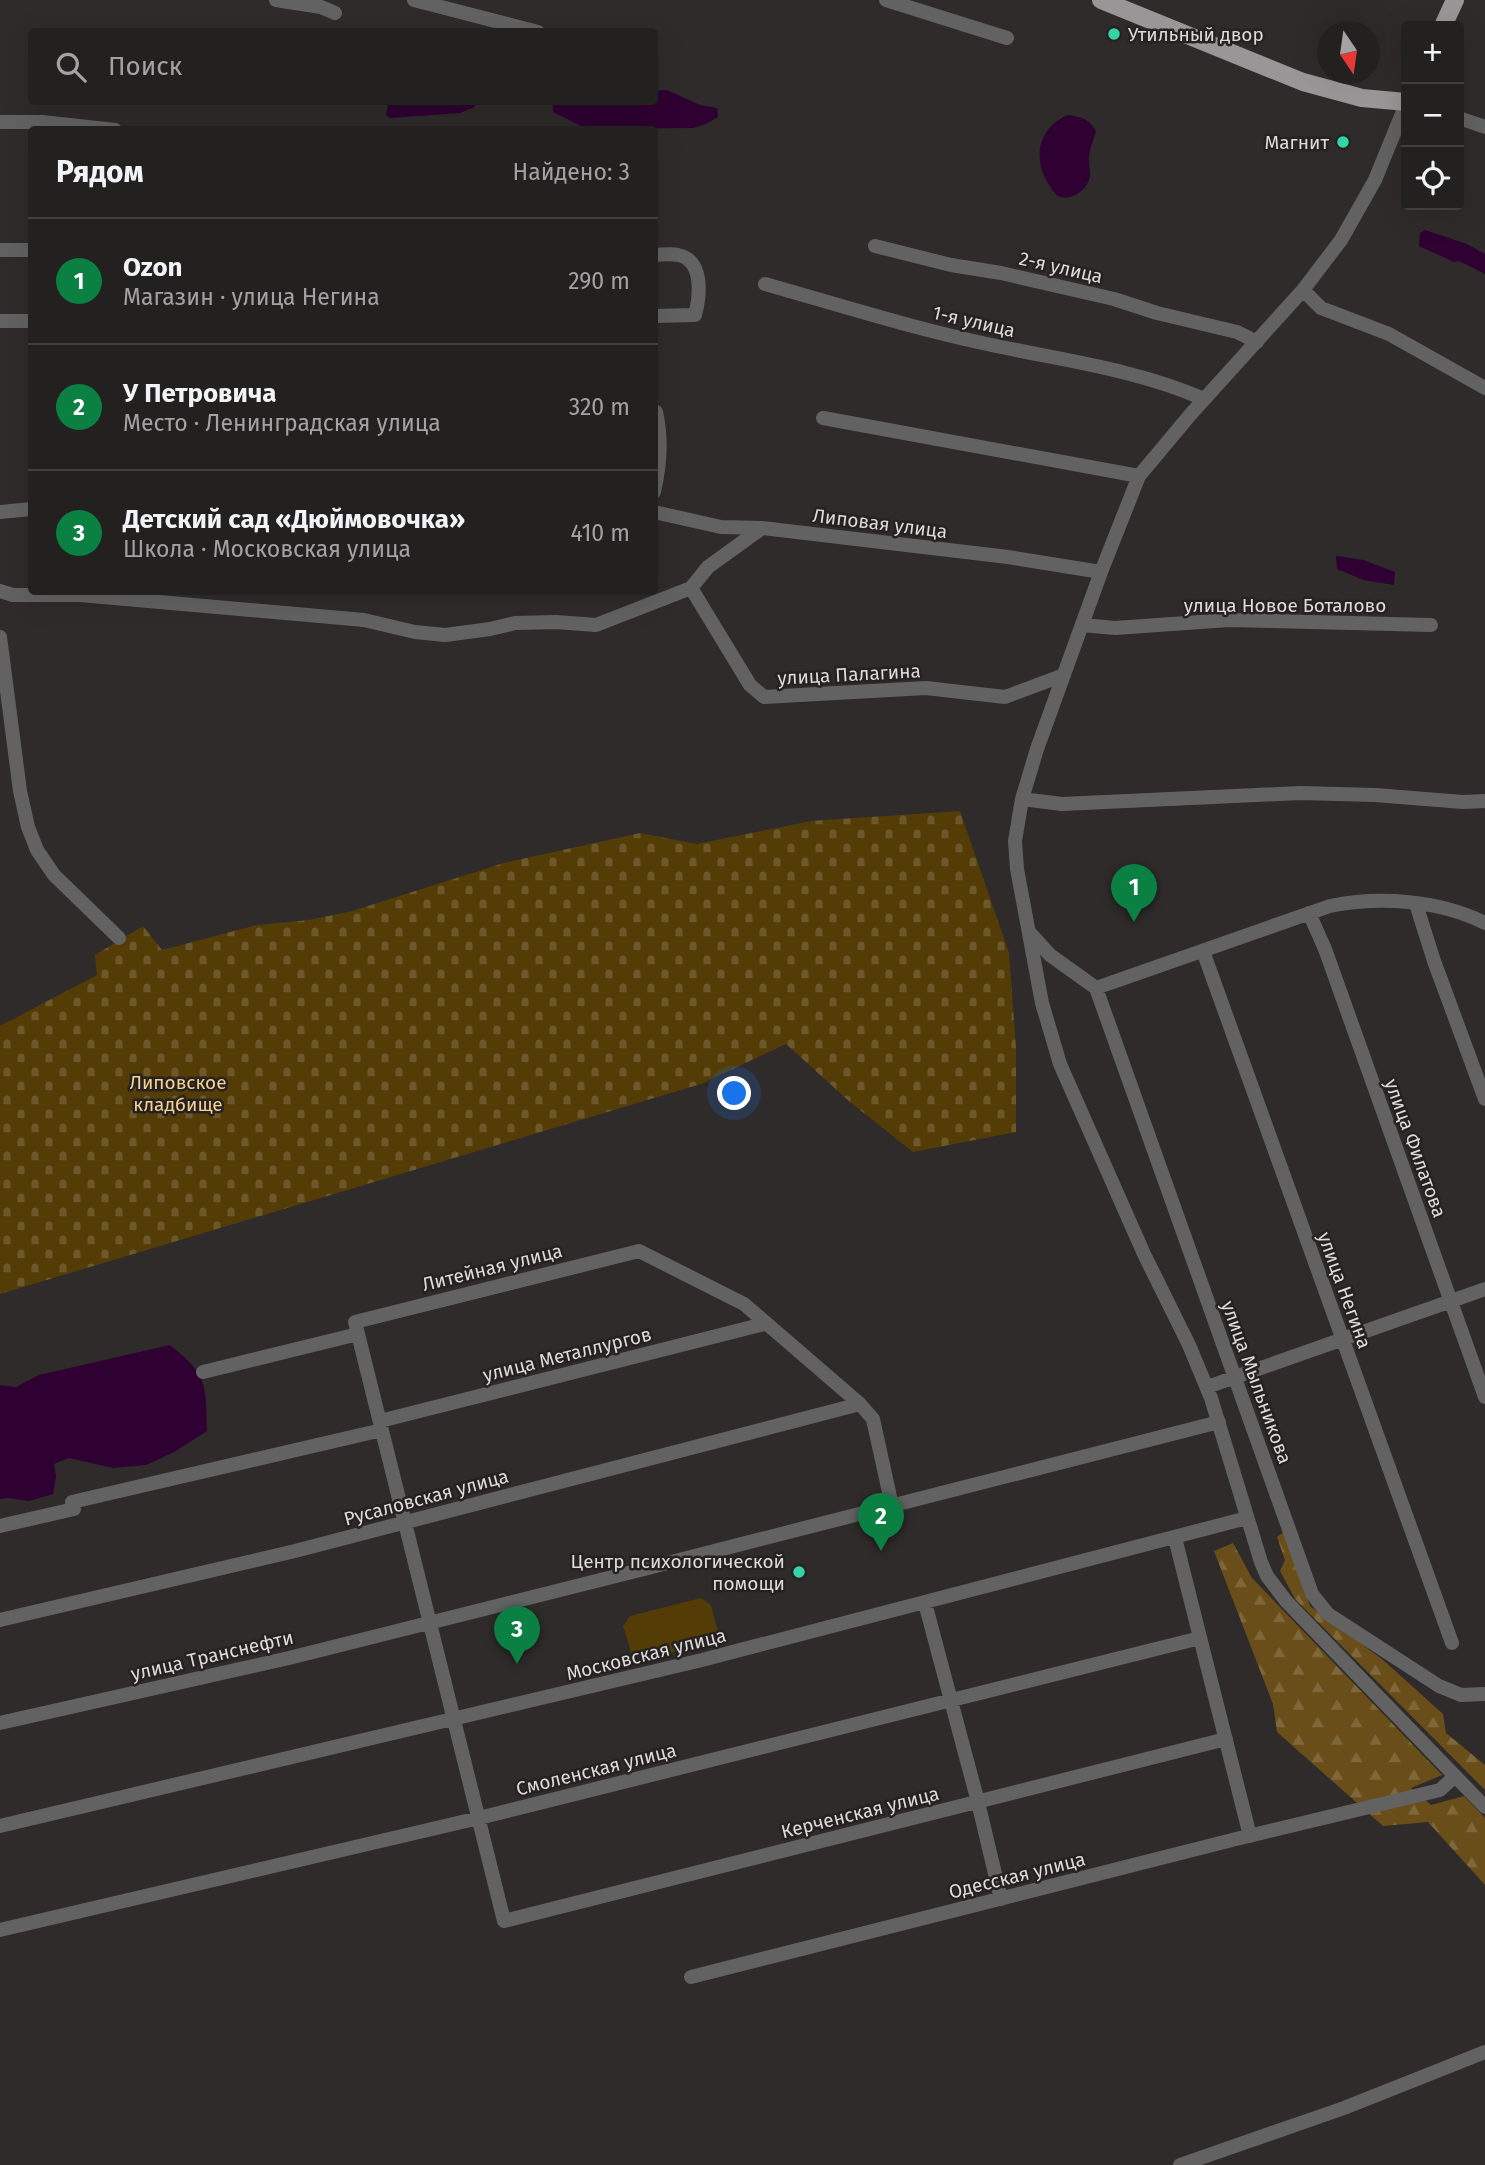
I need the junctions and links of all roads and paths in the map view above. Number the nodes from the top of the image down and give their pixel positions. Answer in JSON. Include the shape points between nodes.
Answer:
{"nodes":[{"id":1,"x":276,"y":0,"type":"edge"},
{"id":2,"x":414,"y":0,"type":"edge"},
{"id":3,"x":886,"y":0,"type":"edge"},
{"id":4,"x":1101,"y":0,"type":"edge"},
{"id":5,"x":1455,"y":0,"type":"edge"},
{"id":6,"x":335,"y":13,"type":"dead end"},
{"id":7,"x":1445,"y":21,"type":"edge"},
{"id":8,"x":522,"y":28,"type":"edge"},
{"id":9,"x":1007,"y":38,"type":"dead end"},
{"id":10,"x":1401,"y":102,"type":"edge"},
{"id":11,"x":1401,"y":115,"type":"edge"},
{"id":12,"x":1464,"y":120,"type":"edge"},
{"id":13,"x":0,"y":122,"type":"edge"},
{"id":14,"x":78,"y":126,"type":"edge"},
{"id":15,"x":1485,"y":127,"type":"edge"},
{"id":16,"x":875,"y":246,"type":"dead end"},
{"id":17,"x":0,"y":250,"type":"edge"},
{"id":18,"x":28,"y":250,"type":"edge"},
{"id":19,"x":658,"y":255,"type":"edge"},
{"id":20,"x":765,"y":285,"type":"dead end"},
{"id":21,"x":1304,"y":290,"type":"junction"},
{"id":22,"x":658,"y":316,"type":"edge"},
{"id":23,"x":0,"y":321,"type":"edge"},
{"id":24,"x":28,"y":321,"type":"edge"},
{"id":25,"x":1257,"y":342,"type":"junction"},
{"id":26,"x":1485,"y":388,"type":"edge"},
{"id":27,"x":1204,"y":400,"type":"junction"},
{"id":28,"x":823,"y":418,"type":"dead end"},
{"id":29,"x":658,"y":422,"type":"edge"},
{"id":30,"x":658,"y":475,"type":"edge"},
{"id":31,"x":1139,"y":476,"type":"junction"},
{"id":32,"x":28,"y":509,"type":"edge"},
{"id":33,"x":0,"y":512,"type":"edge"},
{"id":34,"x":658,"y":513,"type":"edge"},
{"id":35,"x":762,"y":528,"type":"junction"},
{"id":36,"x":1101,"y":572,"type":"junction"},
{"id":37,"x":691,"y":588,"type":"junction"},
{"id":38,"x":0,"y":591,"type":"edge"},
{"id":39,"x":28,"y":595,"type":"edge"},
{"id":40,"x":91,"y":595,"type":"edge"},
{"id":41,"x":1082,"y":625,"type":"junction"},
{"id":42,"x":1431,"y":625,"type":"dead end"},
{"id":43,"x":0,"y":637,"type":"edge"},
{"id":44,"x":1064,"y":675,"type":"junction"},
{"id":45,"x":1022,"y":799,"type":"junction"},
{"id":46,"x":1485,"y":801,"type":"edge"},
{"id":47,"x":1416,"y":904,"type":"junction"},
{"id":48,"x":1309,"y":913,"type":"junction"},
{"id":49,"x":1485,"y":923,"type":"edge"},
{"id":50,"x":1029,"y":932,"type":"junction"},
{"id":51,"x":119,"y":938,"type":"dead end"},
{"id":52,"x":1203,"y":951,"type":"junction"},
{"id":53,"x":1050,"y":955,"type":"junction"},
{"id":54,"x":1034,"y":960,"type":"junction"},
{"id":55,"x":1096,"y":988,"type":"junction"},
{"id":56,"x":1485,"y":1099,"type":"edge"},
{"id":57,"x":1485,"y":1289,"type":"edge"},
{"id":58,"x":1450,"y":1301,"type":"junction"},
{"id":59,"x":764,"y":1324,"type":"junction"},
{"id":60,"x":357,"y":1328,"type":"junction"},
{"id":61,"x":1342,"y":1339,"type":"junction"},
{"id":62,"x":203,"y":1372,"type":"dead end"},
{"id":63,"x":1235,"y":1377,"type":"junction"},
{"id":64,"x":1207,"y":1387,"type":"junction"},
{"id":65,"x":1485,"y":1397,"type":"edge"},
{"id":66,"x":860,"y":1404,"type":"junction"},
{"id":67,"x":1219,"y":1422,"type":"junction"},
{"id":68,"x":381,"y":1425,"type":"junction"},
{"id":69,"x":892,"y":1506,"type":"junction"},
{"id":70,"x":1247,"y":1518,"type":"junction"},
{"id":71,"x":404,"y":1523,"type":"junction"},
{"id":72,"x":0,"y":1526,"type":"edge"},
{"id":73,"x":1175,"y":1538,"type":"junction"},
{"id":74,"x":925,"y":1603,"type":"junction"},
{"id":75,"x":0,"y":1620,"type":"edge"},
{"id":76,"x":432,"y":1622,"type":"junction"},
{"id":77,"x":1200,"y":1638,"type":"junction"},
{"id":78,"x":1452,"y":1643,"type":"dead end"},
{"id":79,"x":1485,"y":1694,"type":"edge"},
{"id":80,"x":952,"y":1700,"type":"junction"},
{"id":81,"x":455,"y":1719,"type":"junction"},
{"id":82,"x":0,"y":1723,"type":"edge"},
{"id":83,"x":1226,"y":1739,"type":"junction"},
{"id":84,"x":1455,"y":1776,"type":"junction"},
{"id":85,"x":978,"y":1802,"type":"junction"},
{"id":86,"x":1485,"y":1807,"type":"edge"},
{"id":87,"x":479,"y":1818,"type":"junction"},
{"id":88,"x":0,"y":1826,"type":"edge"},
{"id":89,"x":1250,"y":1836,"type":"junction"},
{"id":90,"x":1001,"y":1899,"type":"junction"},
{"id":91,"x":0,"y":1930,"type":"edge"},
{"id":92,"x":691,"y":1977,"type":"dead end"},
{"id":93,"x":1485,"y":2052,"type":"edge"},
{"id":94,"x":1180,"y":2165,"type":"edge"}],
"edges":[{"from":1,"to":6,"type":"street"},
{"from":2,"to":8,"type":"street"},
{"from":3,"to":9,"type":"street"},
{"from":4,"to":10,"type":"main road","via":[[1303,82],[1362,98]]},
{"from":5,"to":7,"type":"main road"},
{"from":11,"to":21,"type":"street","via":[[1356,214]]},
{"from":12,"to":15,"type":"street"},
{"from":13,"to":14,"type":"street"},
{"from":16,"to":25,"type":"street","name":"2-я улица","via":[[1114,299],[1237,332]]},
{"from":17,"to":18,"type":"street"},
{"from":19,"to":22,"type":"street","via":[[688,260],[700,288],[695,314]]},
{"from":20,"to":27,"type":"street","name":"1-я улица","via":[[939,334],[1137,375]]},
{"from":21,"to":25,"type":"street"},
{"from":21,"to":26,"type":"street","via":[[1321,308],[1390,334]]},
{"from":23,"to":24,"type":"street"},
{"from":25,"to":27,"type":"street"},
{"from":27,"to":31,"type":"street"},
{"from":28,"to":31,"type":"street"},
{"from":29,"to":30,"type":"street"},
{"from":31,"to":36,"type":"street"},
{"from":32,"to":33,"type":"street"},
{"from":34,"to":35,"type":"street","name":"Липовая улица","via":[[720,527]]},
{"from":35,"to":36,"type":"street","name":"Липовая улица"},
{"from":35,"to":37,"type":"street","via":[[708,567]]},
{"from":36,"to":41,"type":"street"},
{"from":37,"to":40,"type":"street","via":[[596,625],[515,623],[445,635],[364,620]]},
{"from":37,"to":44,"type":"street","name":"улица Палагина","via":[[750,685],[764,697],[926,688],[1005,697]]},
{"from":38,"to":39,"type":"street"},
{"from":41,"to":42,"type":"street","name":"улица Новое Боталово","via":[[1115,628],[1228,620]]},
{"from":41,"to":44,"type":"street"},
{"from":43,"to":51,"type":"street","via":[[28,828],[54,875]]},
{"from":44,"to":45,"type":"street"},
{"from":45,"to":46,"type":"street","via":[[1062,804],[1337,793]]},
{"from":45,"to":50,"type":"street","via":[[1015,853]]},
{"from":47,"to":48,"type":"street","via":[[1359,901]]},
{"from":47,"to":49,"type":"street"},
{"from":47,"to":56,"type":"street"},
{"from":48,"to":52,"type":"street"},
{"from":48,"to":58,"type":"street","name":"улица Филатова"},
{"from":50,"to":53,"type":"street"},
{"from":50,"to":54,"type":"street"},
{"from":52,"to":55,"type":"street"},
{"from":52,"to":61,"type":"street","name":"улица Негина"},
{"from":53,"to":54,"type":"street"},
{"from":53,"to":55,"type":"street"},
{"from":54,"to":64,"type":"street","via":[[1049,1030],[1073,1097]]},
{"from":55,"to":63,"type":"street","name":"улица Мыльникова"},
{"from":57,"to":58,"type":"street"},
{"from":58,"to":61,"type":"street"},
{"from":58,"to":65,"type":"street","name":"улица Филатова"},
{"from":59,"to":60,"type":"street","name":"Литейная улица","via":[[744,1304],[639,1251]]},
{"from":59,"to":66,"type":"street"},
{"from":59,"to":68,"type":"street","name":"улица Металлургов"},
{"from":60,"to":62,"type":"street","name":"Литейная улица"},
{"from":60,"to":68,"type":"street"},
{"from":61,"to":63,"type":"street"},
{"from":61,"to":78,"type":"street","name":"улица Негина"},
{"from":63,"to":64,"type":"street"},
{"from":63,"to":79,"type":"street","name":"улица Мыльникова","via":[[1316,1601],[1328,1614],[1439,1686],[1461,1695]]},
{"from":64,"to":67,"type":"street"},
{"from":66,"to":69,"type":"street","via":[[873,1419]]},
{"from":66,"to":71,"type":"street","name":"Русаловская улица"},
{"from":67,"to":69,"type":"street","name":"улица Транснефти"},
{"from":67,"to":70,"type":"street"},
{"from":68,"to":71,"type":"street"},
{"from":68,"to":72,"type":"street","name":"улица Металлургов"},
{"from":69,"to":76,"type":"street","name":"улица Транснефти"},
{"from":70,"to":73,"type":"street","name":"Московская улица"},
{"from":70,"to":84,"type":"street","via":[[1264,1569],[1286,1601]]},
{"from":71,"to":75,"type":"street","name":"Русаловская улица"},
{"from":71,"to":76,"type":"street"},
{"from":73,"to":74,"type":"street","name":"Московская улица"},
{"from":73,"to":77,"type":"street"},
{"from":74,"to":80,"type":"street"},
{"from":74,"to":81,"type":"street","name":"Московская улица"},
{"from":76,"to":81,"type":"street"},
{"from":76,"to":82,"type":"street","name":"улица Транснефти"},
{"from":77,"to":80,"type":"street","name":"Смоленская улица"},
{"from":77,"to":83,"type":"street"},
{"from":80,"to":85,"type":"street"},
{"from":80,"to":87,"type":"street","name":"Смоленская улица"},
{"from":81,"to":87,"type":"street"},
{"from":81,"to":88,"type":"street","name":"Московская улица"},
{"from":83,"to":85,"type":"street","name":"Керченская улица"},
{"from":83,"to":89,"type":"street"},
{"from":84,"to":86,"type":"street"},
{"from":84,"to":89,"type":"street","name":"Одесская улица","via":[[1440,1790]]},
{"from":85,"to":87,"type":"street","name":"Керченская улица","via":[[504,1921]]},
{"from":85,"to":90,"type":"street"},
{"from":87,"to":91,"type":"street","name":"Смоленская улица"},
{"from":89,"to":90,"type":"street","name":"Одесская улица"},
{"from":90,"to":92,"type":"street","name":"Одесская улица"},
{"from":93,"to":94,"type":"street","via":[[1344,2108]]}]}
